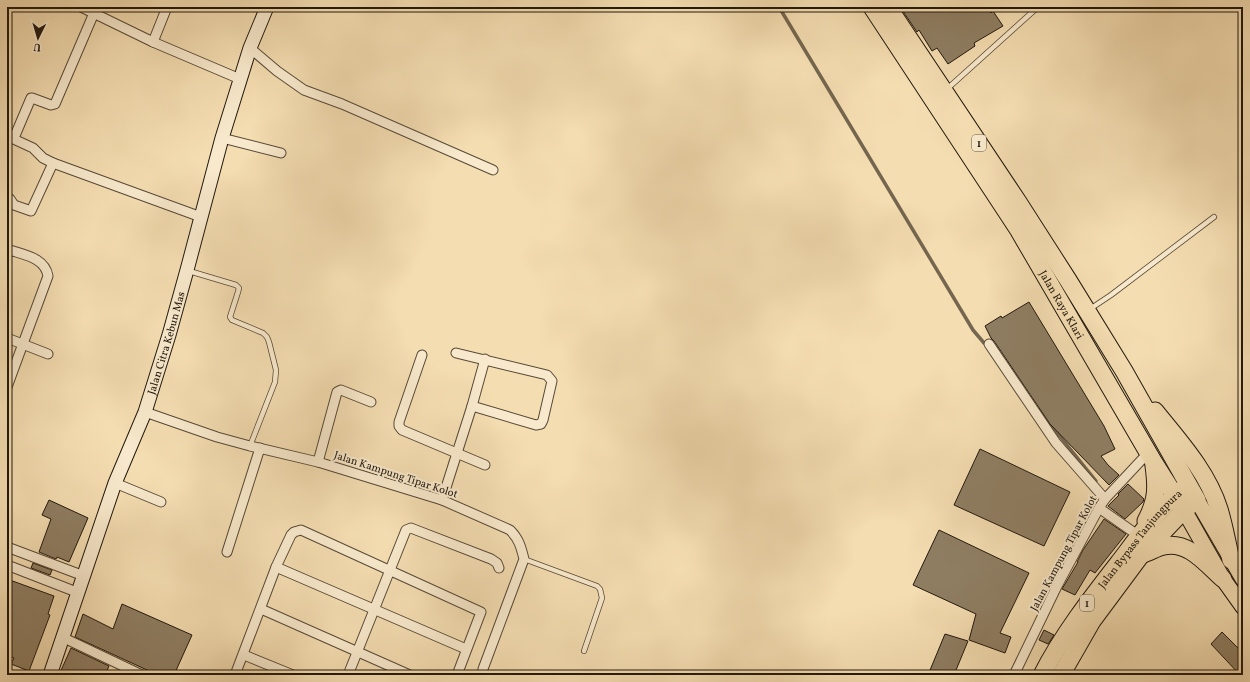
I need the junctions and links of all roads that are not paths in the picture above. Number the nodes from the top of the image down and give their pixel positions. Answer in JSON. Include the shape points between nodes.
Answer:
{"nodes":[{"id":1,"x":81,"y":7,"type":"edge"},
{"id":2,"x":168,"y":7,"type":"edge"},
{"id":3,"x":266,"y":7,"type":"edge"},
{"id":4,"x":872,"y":7,"type":"edge"},
{"id":5,"x":888,"y":7,"type":"edge"},
{"id":6,"x":1038,"y":7,"type":"edge"},
{"id":7,"x":94,"y":13,"type":"junction"},
{"id":8,"x":153,"y":42,"type":"junction"},
{"id":9,"x":250,"y":48,"type":"junction"},
{"id":10,"x":240,"y":79,"type":"junction"},
{"id":11,"x":944,"y":91,"type":"junction"},
{"id":12,"x":10,"y":137,"type":"edge"},
{"id":13,"x":222,"y":138,"type":"junction"},
{"id":14,"x":281,"y":153,"type":"dead end"},
{"id":15,"x":53,"y":163,"type":"junction"},
{"id":16,"x":493,"y":170,"type":"dead end"},
{"id":17,"x":7,"y":198,"type":"edge"},
{"id":18,"x":201,"y":217,"type":"junction"},
{"id":19,"x":1214,"y":218,"type":"dead end"},
{"id":20,"x":7,"y":249,"type":"edge"},
{"id":21,"x":187,"y":270,"type":"junction"},
{"id":22,"x":1087,"y":310,"type":"junction"},
{"id":23,"x":7,"y":338,"type":"edge"},
{"id":24,"x":23,"y":344,"type":"junction"},
{"id":25,"x":989,"y":344,"type":"dead end"},
{"id":26,"x":456,"y":353,"type":"dead end"},
{"id":27,"x":48,"y":354,"type":"dead end"},
{"id":28,"x":422,"y":355,"type":"dead end"},
{"id":29,"x":485,"y":359,"type":"junction"},
{"id":30,"x":1124,"y":371,"type":"junction"},
{"id":31,"x":7,"y":387,"type":"edge"},
{"id":32,"x":371,"y":402,"type":"dead end"},
{"id":33,"x":472,"y":406,"type":"junction"},
{"id":34,"x":145,"y":412,"type":"junction"},
{"id":35,"x":250,"y":446,"type":"junction"},
{"id":36,"x":260,"y":448,"type":"junction"},
{"id":37,"x":457,"y":454,"type":"junction"},
{"id":38,"x":1151,"y":457,"type":"junction"},
{"id":39,"x":318,"y":462,"type":"junction"},
{"id":40,"x":485,"y":465,"type":"dead end"},
{"id":41,"x":116,"y":483,"type":"junction"},
{"id":42,"x":1186,"y":498,"type":"junction"},
{"id":43,"x":1105,"y":499,"type":"junction"},
{"id":44,"x":442,"y":500,"type":"junction"},
{"id":45,"x":161,"y":502,"type":"dead end"},
{"id":46,"x":1099,"y":508,"type":"junction"},
{"id":47,"x":1139,"y":536,"type":"junction"},
{"id":48,"x":7,"y":547,"type":"edge"},
{"id":49,"x":227,"y":552,"type":"dead end"},
{"id":50,"x":1141,"y":555,"type":"junction"},
{"id":51,"x":524,"y":559,"type":"junction"},
{"id":52,"x":1231,"y":560,"type":"junction"},
{"id":53,"x":7,"y":565,"type":"edge"},
{"id":54,"x":276,"y":567,"type":"junction"},
{"id":55,"x":499,"y":568,"type":"dead end"},
{"id":56,"x":389,"y":571,"type":"junction"},
{"id":57,"x":84,"y":576,"type":"junction"},
{"id":58,"x":1223,"y":579,"type":"junction"},
{"id":59,"x":1243,"y":579,"type":"edge"},
{"id":60,"x":79,"y":593,"type":"junction"},
{"id":61,"x":1243,"y":607,"type":"edge"},
{"id":62,"x":261,"y":609,"type":"junction"},
{"id":63,"x":374,"y":610,"type":"junction"},
{"id":64,"x":64,"y":638,"type":"junction"},
{"id":65,"x":466,"y":649,"type":"junction"},
{"id":66,"x":357,"y":651,"type":"junction"},
{"id":67,"x":584,"y":651,"type":"dead end"},
{"id":68,"x":244,"y":655,"type":"junction"},
{"id":69,"x":50,"y":675,"type":"edge"},
{"id":70,"x":142,"y":675,"type":"edge"},
{"id":71,"x":235,"y":675,"type":"edge"},
{"id":72,"x":293,"y":675,"type":"edge"},
{"id":73,"x":348,"y":675,"type":"edge"},
{"id":74,"x":410,"y":675,"type":"edge"},
{"id":75,"x":456,"y":675,"type":"edge"},
{"id":76,"x":483,"y":675,"type":"edge"},
{"id":77,"x":1014,"y":675,"type":"edge"},
{"id":78,"x":1042,"y":675,"type":"edge"},
{"id":79,"x":1061,"y":675,"type":"edge"}],
"edges":[{"from":1,"to":7,"type":"street"},
{"from":2,"to":8,"type":"street"},
{"from":3,"to":9,"type":"street","name":"Jalan Citra Kebun Mas"},
{"from":4,"to":38,"type":"highway","name":"Jalan Raya Klari","number":"1","via":[[1018,229]]},
{"from":5,"to":11,"type":"highway","name":"Jalan Raya Klari","number":"1"},
{"from":6,"to":11,"type":"lane"},
{"from":7,"to":8,"type":"street"},
{"from":7,"to":12,"type":"street","via":[[55,104],[30,98]]},
{"from":8,"to":10,"type":"street"},
{"from":9,"to":10,"type":"street","name":"Jalan Citra Kebun Mas"},
{"from":9,"to":16,"type":"street","via":[[304,90]]},
{"from":10,"to":13,"type":"street","name":"Jalan Citra Kebun Mas"},
{"from":11,"to":22,"type":"highway","name":"Jalan Raya Klari","number":"1"},
{"from":12,"to":15,"type":"street","via":[[33,148]]},
{"from":13,"to":14,"type":"street"},
{"from":13,"to":18,"type":"street","name":"Jalan Citra Kebun Mas"},
{"from":15,"to":17,"type":"street","via":[[31,211],[14,205]]},
{"from":15,"to":18,"type":"street"},
{"from":18,"to":21,"type":"street","name":"Jalan Citra Kebun Mas"},
{"from":19,"to":22,"type":"lane"},
{"from":20,"to":24,"type":"street","via":[[41,261],[47,268],[48,276]]},
{"from":21,"to":34,"type":"street","name":"Jalan Citra Kebun Mas"},
{"from":21,"to":35,"type":"lane","via":[[236,285],[239,288],[230,316],[232,320],[263,333],[269,342],[276,370],[275,382]]},
{"from":22,"to":30,"type":"highway","name":"Jalan Raya Klari","number":"1"},
{"from":23,"to":24,"type":"street"},
{"from":24,"to":27,"type":"street"},
{"from":24,"to":31,"type":"street"},
{"from":25,"to":43,"type":"street","via":[[1056,443]]},
{"from":26,"to":29,"type":"street"},
{"from":28,"to":37,"type":"street","via":[[399,426],[402,430]]},
{"from":29,"to":33,"type":"street"},
{"from":29,"to":33,"type":"street","via":[[547,375],[550,378],[552,381],[543,420],[536,425]]},
{"from":30,"to":42,"type":"highway","name":"Jalan Raya Klari","number":"1"},
{"from":30,"to":52,"type":"highway","via":[[1190,454],[1206,480],[1219,508]]},
{"from":32,"to":39,"type":"street","via":[[341,390],[336,392]]},
{"from":33,"to":37,"type":"street"},
{"from":34,"to":35,"type":"street","name":"Jalan Kampung Tipar Kolot"},
{"from":34,"to":41,"type":"street","name":"Jalan Citra Kebun Mas"},
{"from":35,"to":36,"type":"street","name":"Jalan Kampung Tipar Kolot"},
{"from":36,"to":39,"type":"street","name":"Jalan Kampung Tipar Kolot"},
{"from":36,"to":49,"type":"street"},
{"from":37,"to":40,"type":"street"},
{"from":37,"to":44,"type":"street"},
{"from":38,"to":42,"type":"highway","name":"Jalan Raya Klari","number":"1"},
{"from":38,"to":43,"type":"street","name":"Jalan Kampung Tipar Kolot"},
{"from":38,"to":47,"type":"highway","via":[[1156,488],[1153,509]]},
{"from":39,"to":44,"type":"street","name":"Jalan Kampung Tipar Kolot"},
{"from":41,"to":45,"type":"street"},
{"from":41,"to":57,"type":"street","name":"Jalan Citra Kebun Mas"},
{"from":42,"to":47,"type":"highway","name":"Jalan Bypass Tanjungpura","number":"1"},
{"from":42,"to":50,"type":"highway","name":"Jalan Bypass Tanjungpura","number":"1"},
{"from":42,"to":52,"type":"main road","name":"Jalan Raya Klari","number":"1"},
{"from":42,"to":58,"type":"main road","name":"Jalan Raya Klari","number":"1"},
{"from":43,"to":46,"type":"street","name":"Jalan Kampung Tipar Kolot"},
{"from":44,"to":51,"type":"street","name":"Jalan Kampung Tipar Kolot","via":[[510,530],[517,536]]},
{"from":46,"to":47,"type":"street"},
{"from":46,"to":77,"type":"street","name":"Jalan Kampung Tipar Kolot","via":[[1057,586]]},
{"from":47,"to":78,"type":"highway","name":"Jalan Bypass Tanjungpura","number":"1","via":[[1085,606]]},
{"from":48,"to":57,"type":"street"},
{"from":50,"to":58,"type":"highway","via":[[1163,546],[1180,545],[1195,553]]},
{"from":50,"to":79,"type":"highway","name":"Jalan Bypass Tanjungpura","number":"1","via":[[1092,621]]},
{"from":51,"to":67,"type":"lane","via":[[600,589],[602,598]]},
{"from":51,"to":76,"type":"street"},
{"from":52,"to":59,"type":"main road","name":"Jalan Raya Klari","number":"1"},
{"from":53,"to":60,"type":"street"},
{"from":54,"to":56,"type":"street","via":[[291,535],[301,530]]},
{"from":54,"to":62,"type":"street"},
{"from":54,"to":63,"type":"street"},
{"from":55,"to":56,"type":"street","via":[[497,563],[491,560],[411,528],[406,530]]},
{"from":56,"to":63,"type":"street"},
{"from":56,"to":65,"type":"street","via":[[481,612]]},
{"from":57,"to":60,"type":"street","name":"Jalan Citra Kebun Mas"},
{"from":58,"to":61,"type":"main road","name":"Jalan Raya Klari","number":"1"},
{"from":60,"to":64,"type":"street","name":"Jalan Citra Kebun Mas"},
{"from":62,"to":66,"type":"street"},
{"from":62,"to":68,"type":"street"},
{"from":63,"to":65,"type":"street"},
{"from":63,"to":66,"type":"street"},
{"from":64,"to":69,"type":"street","name":"Jalan Citra Kebun Mas"},
{"from":64,"to":70,"type":"street"},
{"from":65,"to":75,"type":"street"},
{"from":66,"to":73,"type":"street"},
{"from":66,"to":74,"type":"street"},
{"from":68,"to":71,"type":"street"},
{"from":68,"to":72,"type":"street"}]}
